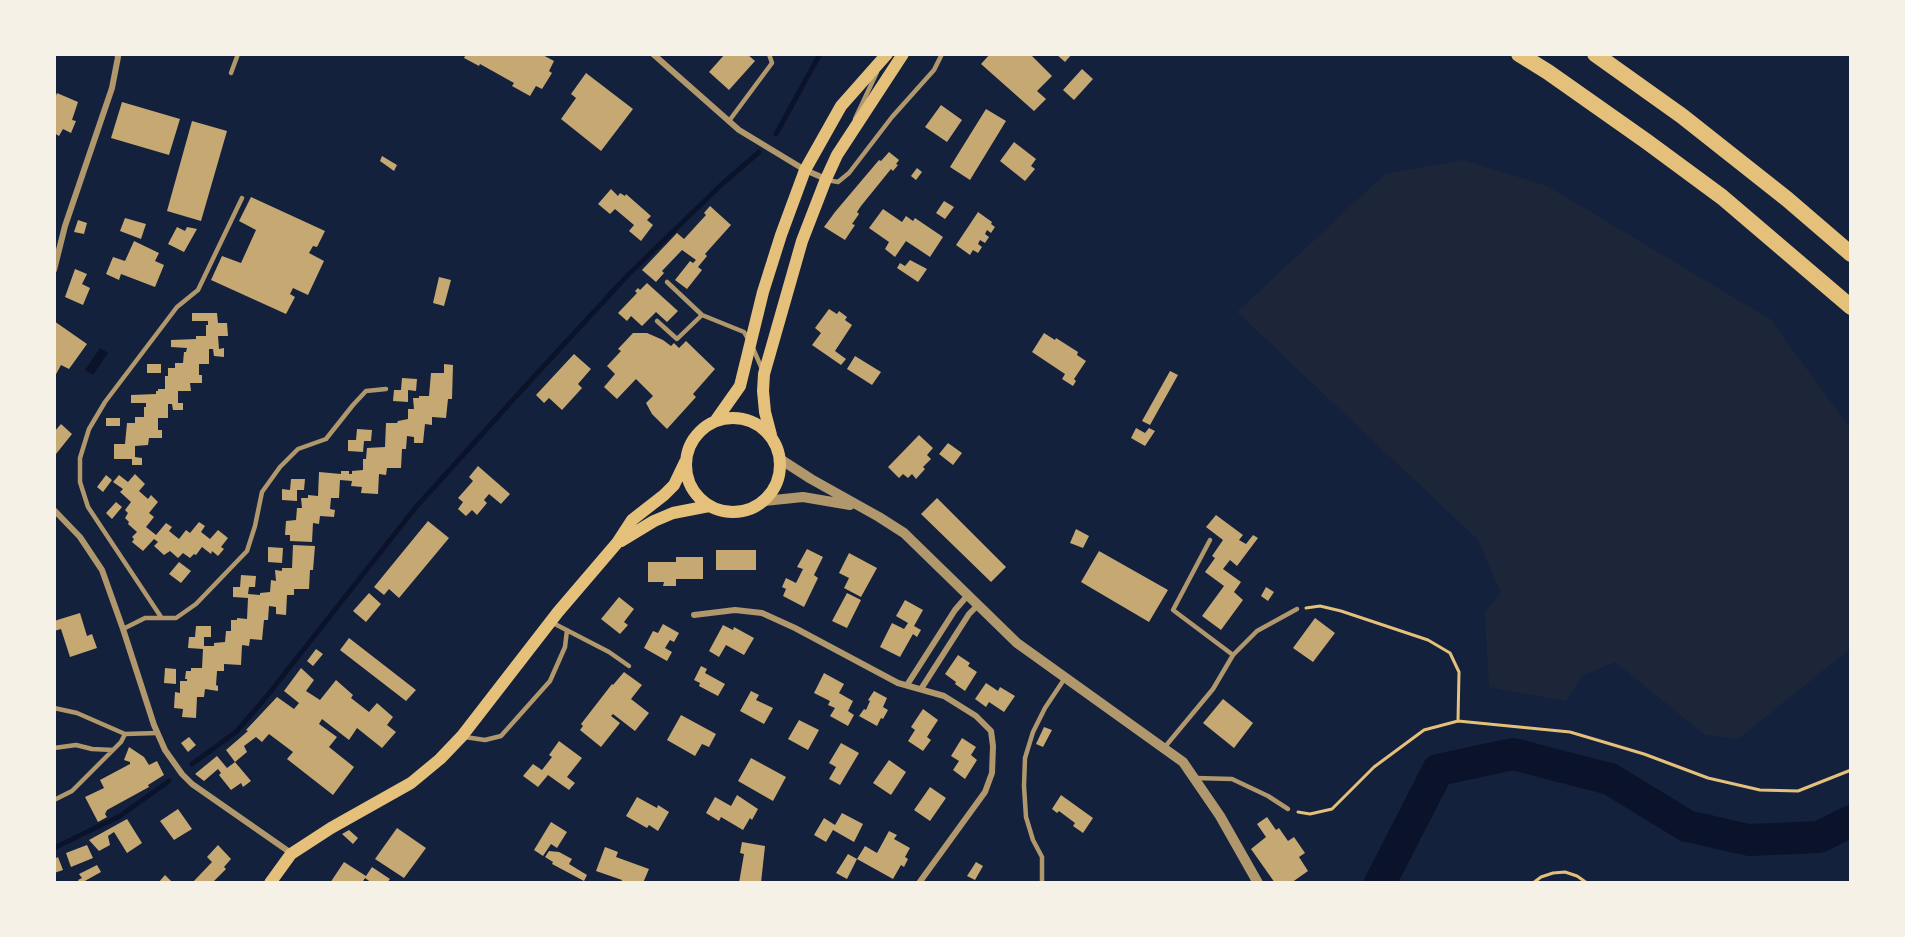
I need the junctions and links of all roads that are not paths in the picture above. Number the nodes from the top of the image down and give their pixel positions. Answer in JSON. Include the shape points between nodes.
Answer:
{"nodes":[{"id":1,"x":117,"y":54,"type":"edge"},
{"id":2,"x":238,"y":54,"type":"edge"},
{"id":3,"x":653,"y":54,"type":"edge"},
{"id":4,"x":770,"y":54,"type":"edge"},
{"id":5,"x":886,"y":54,"type":"edge"},
{"id":6,"x":903,"y":54,"type":"edge"},
{"id":7,"x":942,"y":54,"type":"edge"},
{"id":8,"x":1519,"y":54,"type":"edge"},
{"id":9,"x":1595,"y":54,"type":"edge"},
{"id":10,"x":231,"y":73,"type":"dead end"},
{"id":11,"x":729,"y":121,"type":"junction"},
{"id":12,"x":851,"y":133,"type":"junction"},
{"id":13,"x":805,"y":170,"type":"junction"},
{"id":14,"x":826,"y":179,"type":"junction"},
{"id":15,"x":242,"y":198,"type":"dead end"},
{"id":16,"x":1851,"y":254,"type":"edge"},
{"id":17,"x":54,"y":270,"type":"edge"},
{"id":18,"x":666,"y":282,"type":"dead end"},
{"id":19,"x":1851,"y":307,"type":"edge"},
{"id":20,"x":702,"y":315,"type":"junction"},
{"id":21,"x":657,"y":321,"type":"dead end"},
{"id":22,"x":751,"y":342,"type":"junction"},
{"id":23,"x":764,"y":374,"type":"junction"},
{"id":24,"x":386,"y":389,"type":"dead end"},
{"id":25,"x":716,"y":420,"type":"junction"},
{"id":26,"x":771,"y":435,"type":"junction"},
{"id":27,"x":780,"y":459,"type":"junction"},
{"id":28,"x":685,"y":462,"type":"junction"},
{"id":29,"x":764,"y":501,"type":"junction"},
{"id":30,"x":709,"y":506,"type":"junction"},
{"id":31,"x":856,"y":506,"type":"junction"},
{"id":32,"x":54,"y":510,"type":"edge"},
{"id":33,"x":1210,"y":540,"type":"dead end"},
{"id":34,"x":617,"y":543,"type":"junction"},
{"id":35,"x":968,"y":595,"type":"junction"},
{"id":36,"x":978,"y":605,"type":"junction"},
{"id":37,"x":1297,"y":609,"type":"road end"},
{"id":38,"x":694,"y":615,"type":"dead end"},
{"id":39,"x":161,"y":617,"type":"junction"},
{"id":40,"x":551,"y":622,"type":"junction"},
{"id":41,"x":123,"y":629,"type":"junction"},
{"id":42,"x":567,"y":630,"type":"junction"},
{"id":43,"x":1233,"y":655,"type":"junction"},
{"id":44,"x":629,"y":666,"type":"dead end"},
{"id":45,"x":1065,"y":678,"type":"junction"},
{"id":46,"x":907,"y":685,"type":"junction"},
{"id":47,"x":921,"y":689,"type":"junction"},
{"id":48,"x":54,"y":708,"type":"edge"},
{"id":49,"x":157,"y":733,"type":"junction"},
{"id":50,"x":124,"y":734,"type":"junction"},
{"id":51,"x":462,"y":736,"type":"junction"},
{"id":52,"x":54,"y":748,"type":"edge"},
{"id":53,"x":1164,"y":748,"type":"junction"},
{"id":54,"x":113,"y":750,"type":"junction"},
{"id":55,"x":1195,"y":778,"type":"junction"},
{"id":56,"x":54,"y":800,"type":"edge"},
{"id":57,"x":1288,"y":809,"type":"road end"},
{"id":58,"x":291,"y":854,"type":"junction"},
{"id":59,"x":270,"y":883,"type":"edge"},
{"id":60,"x":919,"y":883,"type":"edge"},
{"id":61,"x":1042,"y":883,"type":"edge"},
{"id":62,"x":1258,"y":883,"type":"edge"}],
"edges":[{"from":1,"to":17,"type":"street","via":[[112,88],[64,226]]},
{"from":2,"to":10,"type":"lane"},
{"from":3,"to":11,"type":"street"},
{"from":4,"to":11,"type":"lane","via":[[772,63]]},
{"from":5,"to":12,"type":"lane"},
{"from":5,"to":13,"type":"main road","via":[[841,106]]},
{"from":6,"to":12,"type":"main road"},
{"from":7,"to":14,"type":"lane","via":[[934,70],[849,173],[838,182]]},
{"from":8,"to":19,"type":"highway","via":[[1722,197]]},
{"from":9,"to":16,"type":"highway","via":[[1682,116]]},
{"from":11,"to":13,"type":"street"},
{"from":12,"to":14,"type":"main road"},
{"from":13,"to":14,"type":"street"},
{"from":13,"to":22,"type":"main road","via":[[772,263]]},
{"from":14,"to":23,"type":"main road","via":[[802,241]]},
{"from":15,"to":39,"type":"lane","via":[[198,290],[171,314],[105,402],[80,458],[80,482],[88,507]]},
{"from":18,"to":20,"type":"lane"},
{"from":20,"to":21,"type":"lane","via":[[677,339]]},
{"from":20,"to":22,"type":"lane","via":[[744,332]]},
{"from":22,"to":23,"type":"lane"},
{"from":22,"to":25,"type":"main road","via":[[740,386]]},
{"from":23,"to":26,"type":"main road","via":[[765,412]]},
{"from":24,"to":39,"type":"lane","via":[[366,392],[326,439],[298,449],[279,467],[262,492],[247,551],[195,604],[176,618]]},
{"from":25,"to":26,"type":"main road","via":[[746,419]]},
{"from":25,"to":28,"type":"main road","via":[[695,436]]},
{"from":26,"to":27,"type":"main road"},
{"from":27,"to":29,"type":"main road","via":[[780,474]]},
{"from":27,"to":31,"type":"street"},
{"from":28,"to":30,"type":"main road","via":[[691,488]]},
{"from":28,"to":34,"type":"main road","via":[[674,485],[632,520]]},
{"from":29,"to":30,"type":"main road","via":[[738,512],[723,512]]},
{"from":29,"to":31,"type":"street","via":[[803,497]]},
{"from":30,"to":34,"type":"main road","via":[[673,513]]},
{"from":31,"to":35,"type":"street","via":[[904,533]]},
{"from":32,"to":41,"type":"street","via":[[80,537],[102,570]]},
{"from":33,"to":43,"type":"lane","via":[[1173,609]]},
{"from":34,"to":40,"type":"main road"},
{"from":35,"to":36,"type":"street"},
{"from":35,"to":46,"type":"street"},
{"from":36,"to":45,"type":"street","via":[[1017,643]]},
{"from":36,"to":47,"type":"street"},
{"from":37,"to":43,"type":"lane","via":[[1257,631]]},
{"from":38,"to":46,"type":"street","via":[[735,610],[762,613]]},
{"from":39,"to":41,"type":"lane","via":[[145,618]]},
{"from":40,"to":42,"type":"lane"},
{"from":40,"to":51,"type":"main road"},
{"from":41,"to":49,"type":"street"},
{"from":42,"to":44,"type":"lane"},
{"from":42,"to":51,"type":"lane","via":[[565,647],[550,681],[501,736],[485,740]]},
{"from":43,"to":53,"type":"lane","via":[[1213,690]]},
{"from":45,"to":53,"type":"street"},
{"from":45,"to":61,"type":"lane","via":[[1033,732],[1025,758],[1026,818],[1042,857]]},
{"from":46,"to":47,"type":"street"},
{"from":47,"to":60,"type":"street","via":[[944,696],[976,716],[991,731],[993,746],[992,773],[985,792]]},
{"from":48,"to":50,"type":"lane","via":[[77,713]]},
{"from":49,"to":50,"type":"lane"},
{"from":49,"to":58,"type":"street","via":[[165,750],[192,784]]},
{"from":50,"to":54,"type":"lane"},
{"from":51,"to":58,"type":"main road","via":[[411,783]]},
{"from":52,"to":54,"type":"lane","via":[[76,745]]},
{"from":53,"to":55,"type":"street","via":[[1183,762]]},
{"from":54,"to":56,"type":"lane","via":[[72,791]]},
{"from":55,"to":57,"type":"lane","via":[[1232,779]]},
{"from":55,"to":62,"type":"street"},
{"from":58,"to":59,"type":"main road"}]}
